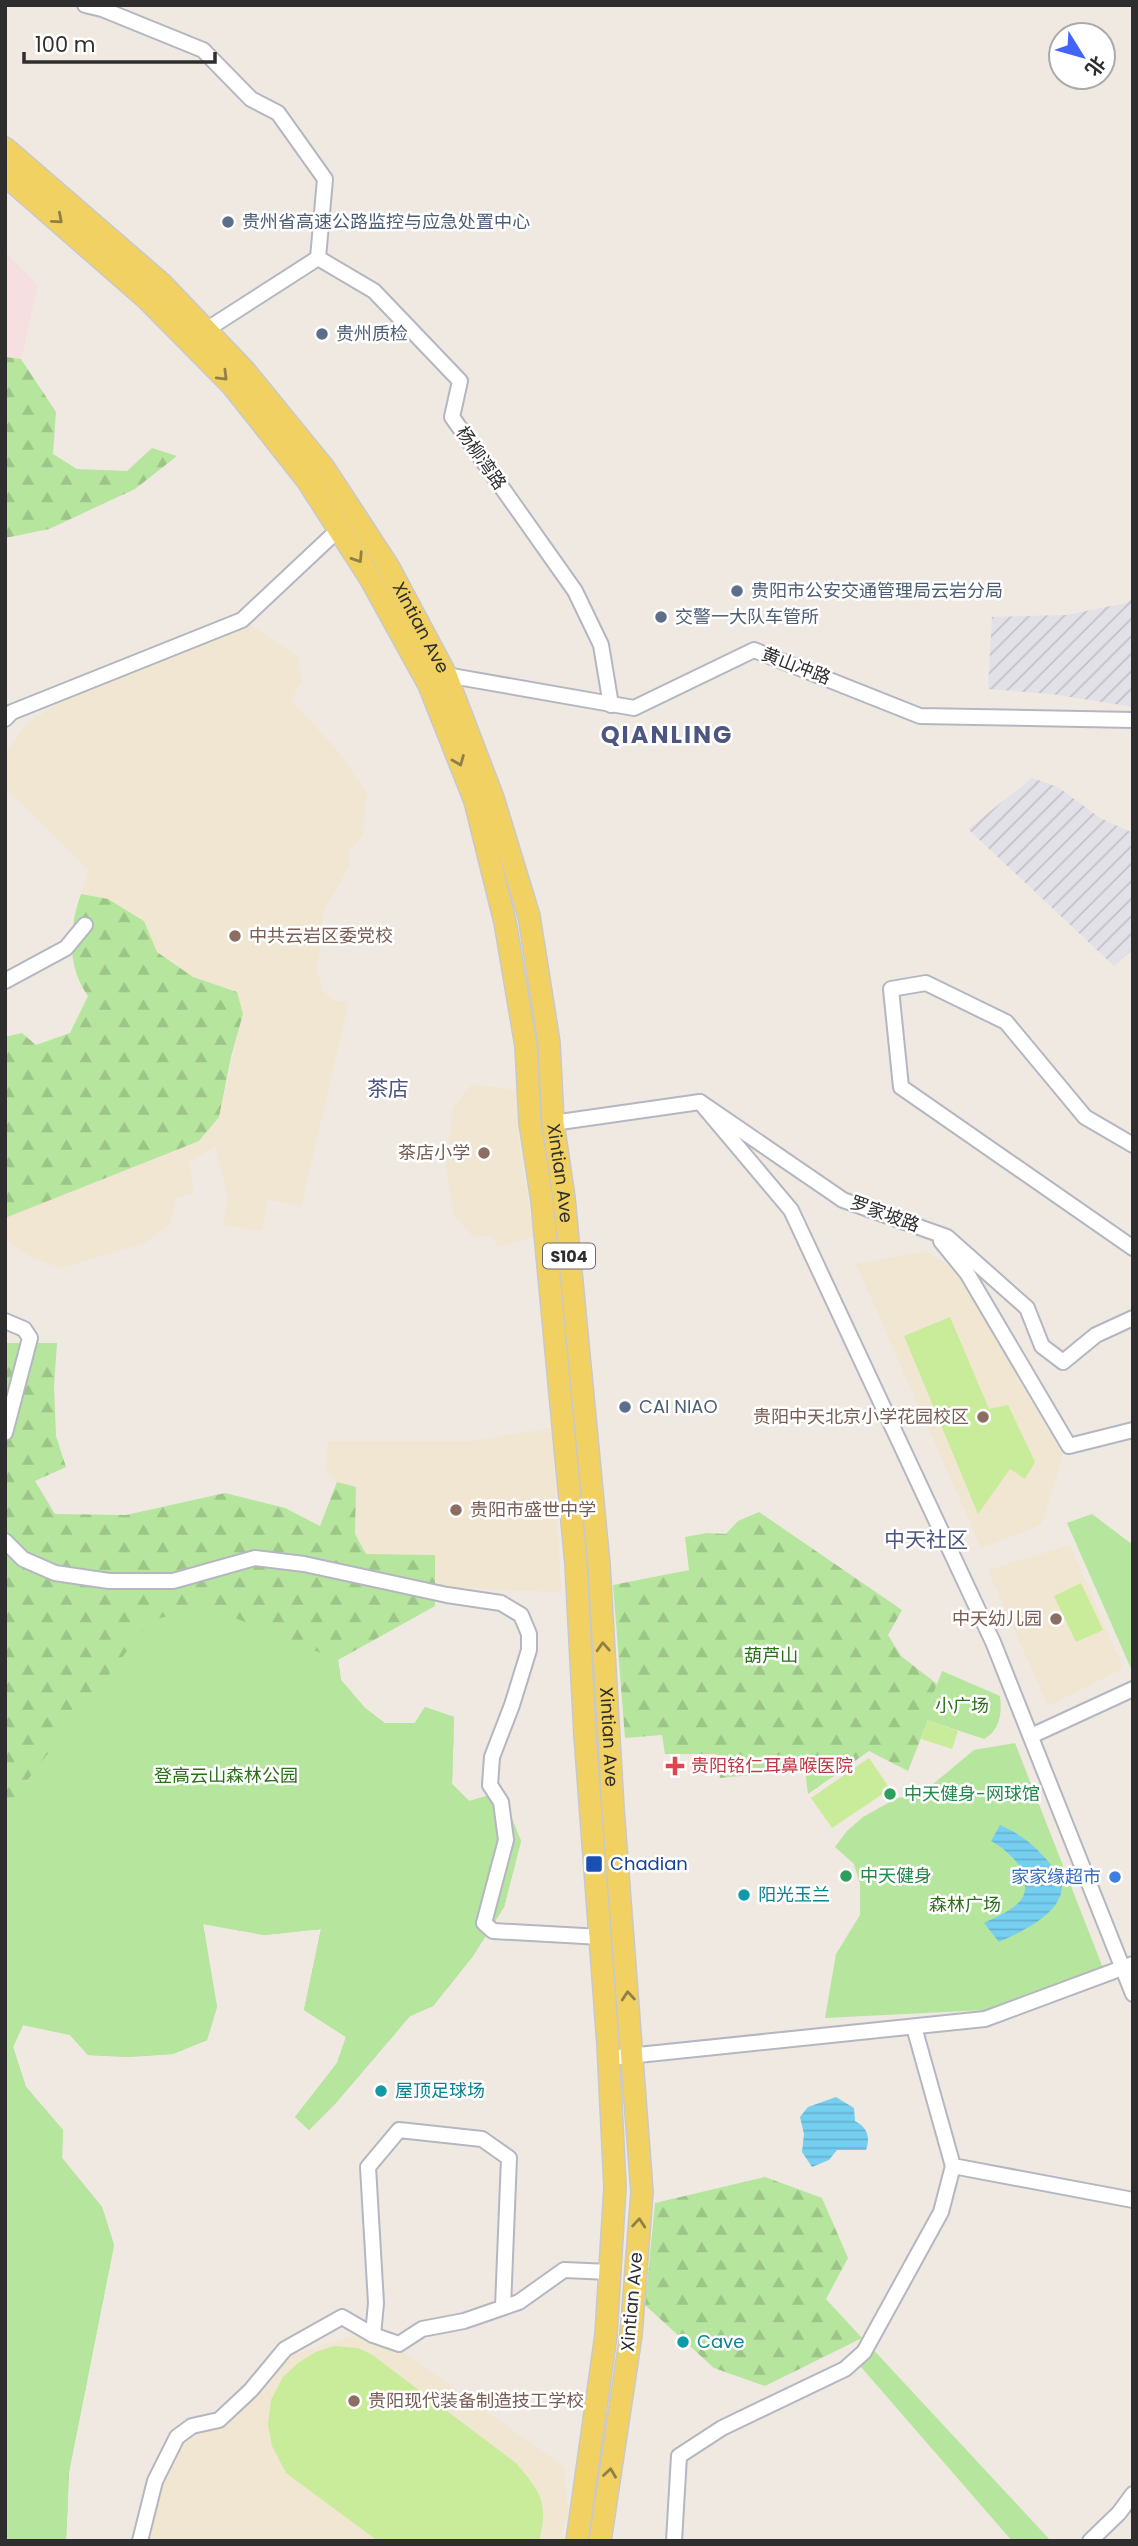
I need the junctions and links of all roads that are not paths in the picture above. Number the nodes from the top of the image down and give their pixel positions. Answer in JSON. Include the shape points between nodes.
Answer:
{"nodes":[{"id":1,"x":85,"y":5,"type":"edge"},
{"id":2,"x":5,"y":148,"type":"edge"},
{"id":3,"x":5,"y":175,"type":"edge"},
{"id":4,"x":318,"y":257,"type":"junction"},
{"id":5,"x":206,"y":330,"type":"junction"},
{"id":6,"x":339,"y":529,"type":"junction"},
{"id":7,"x":438,"y":680,"type":"junction"},
{"id":8,"x":611,"y":705,"type":"junction"},
{"id":9,"x":5,"y":719,"type":"edge"},
{"id":10,"x":1133,"y":720,"type":"edge"},
{"id":11,"x":85,"y":925,"type":"dead end"},
{"id":12,"x":5,"y":981,"type":"edge"},
{"id":13,"x":700,"y":1102,"type":"junction"},
{"id":14,"x":553,"y":1123,"type":"junction"},
{"id":15,"x":1133,"y":1145,"type":"edge"},
{"id":16,"x":934,"y":1232,"type":"junction"},
{"id":17,"x":1133,"y":1248,"type":"edge"},
{"id":18,"x":1133,"y":1318,"type":"edge"},
{"id":19,"x":5,"y":1321,"type":"edge"},
{"id":20,"x":1133,"y":1430,"type":"edge"},
{"id":21,"x":5,"y":1433,"type":"edge"},
{"id":22,"x":5,"y":1541,"type":"edge"},
{"id":23,"x":1133,"y":1689,"type":"edge"},
{"id":24,"x":1031,"y":1736,"type":"junction"},
{"id":25,"x":601,"y":1937,"type":"junction"},
{"id":26,"x":1128,"y":1966,"type":"edge"},
{"id":27,"x":1133,"y":1994,"type":"edge"},
{"id":28,"x":914,"y":2026,"type":"junction"},
{"id":29,"x":632,"y":2055,"type":"junction"},
{"id":30,"x":609,"y":2058,"type":"junction"},
{"id":31,"x":953,"y":2166,"type":"junction"},
{"id":32,"x":1133,"y":2200,"type":"edge"},
{"id":33,"x":610,"y":2272,"type":"junction"},
{"id":34,"x":503,"y":2307,"type":"junction"},
{"id":35,"x":373,"y":2335,"type":"junction"},
{"id":36,"x":1133,"y":2494,"type":"edge"},
{"id":37,"x":140,"y":2541,"type":"edge"},
{"id":38,"x":577,"y":2541,"type":"edge"},
{"id":39,"x":600,"y":2541,"type":"edge"},
{"id":40,"x":674,"y":2541,"type":"edge"},
{"id":41,"x":1090,"y":2541,"type":"edge"}],
"edges":[{"from":1,"to":4,"type":"street","via":[[203,50],[251,99],[278,113],[325,179]]},
{"from":2,"to":5,"type":"main road","name":"Xintian Ave","number":"S104","via":[[162,284]]},
{"from":3,"to":6,"type":"main road","name":"Xintian Ave","number":"S104","one_way":true,"via":[[147,299],[232,385],[307,480]]},
{"from":4,"to":5,"type":"street"},
{"from":4,"to":8,"type":"street","name":"杨柳湾路","via":[[374,291],[460,381],[452,417],[575,591],[601,645]]},
{"from":5,"to":7,"type":"main road","name":"Xintian Ave","number":"S104","via":[[324,468],[388,566]]},
{"from":6,"to":7,"type":"main road","name":"Xintian Ave","number":"S104","one_way":true},
{"from":6,"to":9,"type":"street","via":[[242,620],[12,712]]},
{"from":7,"to":8,"type":"street","name":"黄山冲路"},
{"from":7,"to":14,"type":"main road","name":"Xintian Ave","number":"S104","via":[[493,798],[528,916],[550,1043]]},
{"from":7,"to":25,"type":"main road","name":"Xintian Ave","number":"S104","one_way":true,"via":[[505,922],[526,1046],[576,1564]]},
{"from":8,"to":10,"type":"street","name":"黄山冲路","via":[[634,708],[754,650],[920,716]]},
{"from":11,"to":12,"type":"street","via":[[66,948]]},
{"from":13,"to":14,"type":"street"},
{"from":13,"to":16,"type":"street","name":"罗家坡路","via":[[844,1200]]},
{"from":13,"to":24,"type":"street","via":[[790,1210],[988,1630]]},
{"from":29,"to":14,"type":"main road","name":"Xintian Ave","number":"S104","one_way":true,"via":[[599,1565]]},
{"from":15,"to":17,"type":"street","via":[[1085,1117],[1006,1021],[926,983],[891,989],[901,1087]]},
{"from":16,"to":18,"type":"street","name":"罗家坡路","via":[[947,1237],[1027,1307],[1042,1346],[1063,1362],[1096,1335]]},
{"from":16,"to":20,"type":"street","via":[[967,1273],[1069,1446]]},
{"from":19,"to":21,"type":"street","via":[[24,1329],[30,1338]]},
{"from":22,"to":25,"type":"street","via":[[23,1559],[55,1573],[109,1581],[173,1581],[254,1558],[501,1603],[521,1615],[529,1634],[529,1650],[492,1757],[490,1785],[501,1802],[506,1840],[484,1923],[493,1931]]},
{"from":23,"to":24,"type":"street"},
{"from":24,"to":26,"type":"street"},
{"from":25,"to":30,"type":"main road","name":"Xintian Ave","number":"S104"},
{"from":26,"to":27,"type":"street"},
{"from":26,"to":28,"type":"street","via":[[985,2019]]},
{"from":28,"to":29,"type":"street"},
{"from":28,"to":31,"type":"street"},
{"from":29,"to":30,"type":"street"},
{"from":39,"to":29,"type":"main road","name":"Xintian Ave","number":"S104","one_way":true,"via":[[631,2335],[642,2192]]},
{"from":30,"to":33,"type":"main road","name":"Xintian Ave","number":"S104","via":[[615,2187]]},
{"from":31,"to":32,"type":"street"},
{"from":31,"to":40,"type":"street","via":[[941,2212],[864,2352],[845,2370],[722,2428],[680,2456]]},
{"from":33,"to":34,"type":"street","via":[[564,2270],[519,2302]]},
{"from":33,"to":38,"type":"main road","name":"Xintian Ave","number":"S104","via":[[606,2334]]},
{"from":34,"to":35,"type":"street","via":[[422,2329],[399,2344]]},
{"from":34,"to":35,"type":"street","via":[[509,2158],[482,2139],[399,2130],[368,2166],[376,2303]]},
{"from":35,"to":37,"type":"street","via":[[342,2317],[285,2349],[219,2420],[192,2426],[177,2437],[155,2481]]},
{"from":36,"to":41,"type":"street"}]}
